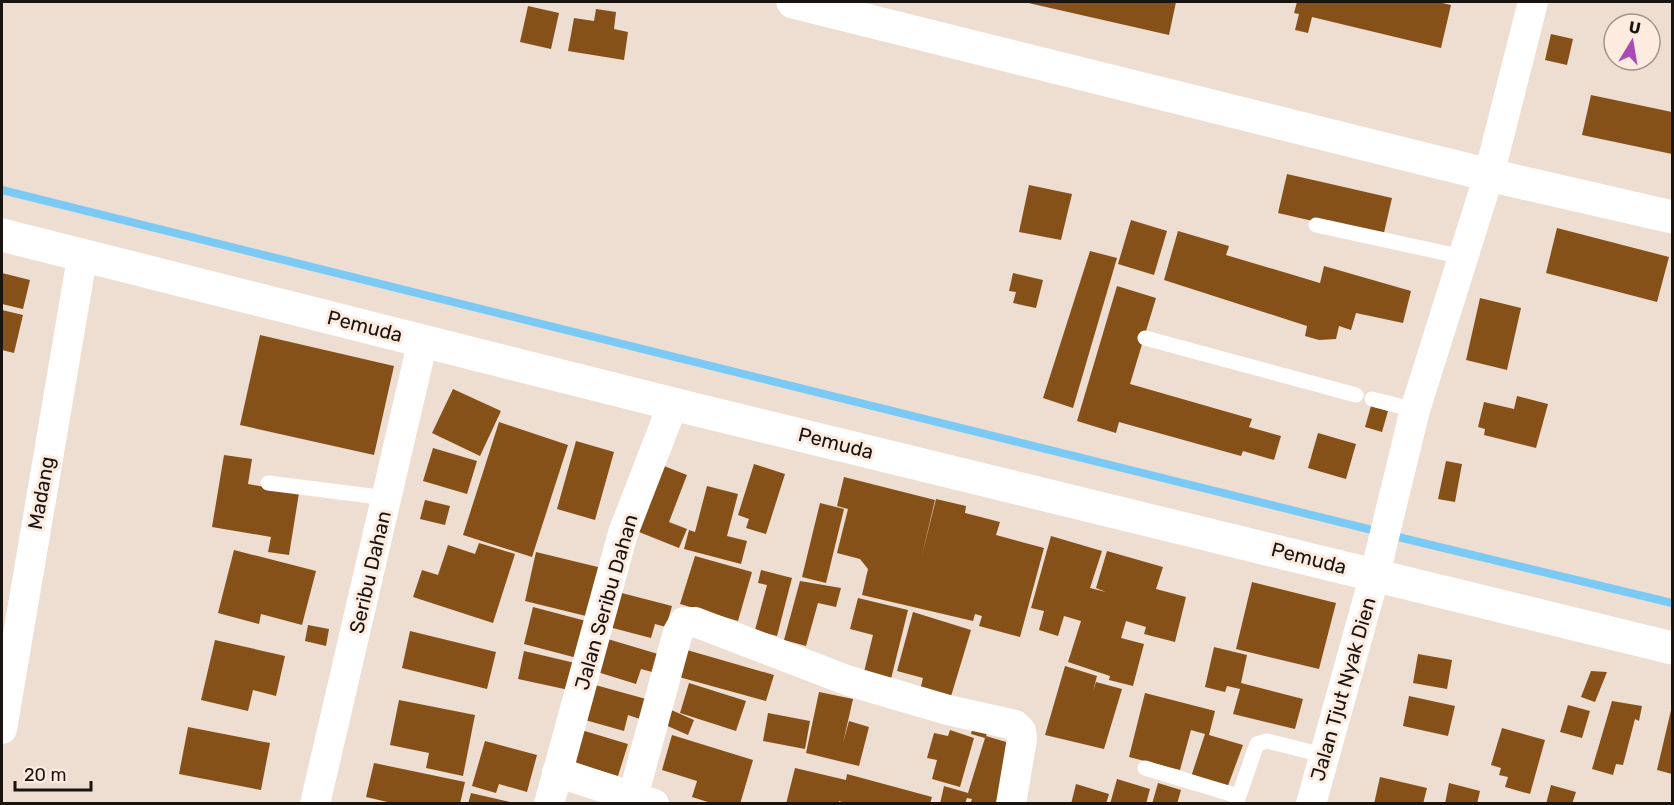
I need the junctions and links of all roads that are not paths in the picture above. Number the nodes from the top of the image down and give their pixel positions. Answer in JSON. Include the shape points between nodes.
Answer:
{"nodes":[{"id":1,"x":793,"y":2,"type":"edge"},
{"id":2,"x":1533,"y":2,"type":"edge"},
{"id":3,"x":1489,"y":175,"type":"junction"},
{"id":4,"x":1672,"y":217,"type":"edge"},
{"id":5,"x":1316,"y":225,"type":"dead end"},
{"id":6,"x":2,"y":235,"type":"edge"},
{"id":7,"x":1462,"y":257,"type":"junction"},
{"id":8,"x":82,"y":258,"type":"junction"},
{"id":9,"x":1145,"y":338,"type":"dead end"},
{"id":10,"x":423,"y":340,"type":"junction"},
{"id":11,"x":1356,"y":395,"type":"dead end"},
{"id":12,"x":1372,"y":399,"type":"dead end"},
{"id":13,"x":673,"y":404,"type":"junction"},
{"id":14,"x":1416,"y":410,"type":"junction"},
{"id":15,"x":268,"y":483,"type":"dead end"},
{"id":16,"x":387,"y":498,"type":"junction"},
{"id":17,"x":1375,"y":574,"type":"junction"},
{"id":18,"x":1672,"y":648,"type":"edge"},
{"id":19,"x":2,"y":729,"type":"edge"},
{"id":20,"x":1323,"y":755,"type":"junction"},
{"id":21,"x":1145,"y":768,"type":"dead end"},
{"id":22,"x":557,"y":772,"type":"junction"},
{"id":23,"x":1237,"y":800,"type":"edge"},
{"id":24,"x":639,"y":802,"type":"edge"},
{"id":25,"x":315,"y":804,"type":"edge"},
{"id":26,"x":549,"y":804,"type":"edge"},
{"id":27,"x":1011,"y":804,"type":"edge"},
{"id":28,"x":1311,"y":804,"type":"edge"}],
"edges":[{"from":1,"to":3,"type":"street"},
{"from":2,"to":3,"type":"street","name":"Jalan Tjut Nyak Dien"},
{"from":3,"to":4,"type":"street"},
{"from":3,"to":7,"type":"street","name":"Jalan Tjut Nyak Dien"},
{"from":5,"to":7,"type":"lane"},
{"from":6,"to":8,"type":"street","name":"Pemuda"},
{"from":7,"to":14,"type":"street","name":"Jalan Tjut Nyak Dien"},
{"from":8,"to":10,"type":"street","name":"Pemuda"},
{"from":8,"to":19,"type":"street","name":"Madang"},
{"from":9,"to":11,"type":"lane"},
{"from":10,"to":13,"type":"street","name":"Pemuda"},
{"from":10,"to":16,"type":"street","name":"Seribu Dahan"},
{"from":12,"to":14,"type":"lane"},
{"from":13,"to":17,"type":"street","name":"Pemuda"},
{"from":13,"to":22,"type":"street","name":"Jalan Seribu Dahan","via":[[623,533]]},
{"from":14,"to":17,"type":"street","name":"Jalan Tjut Nyak Dien"},
{"from":15,"to":16,"type":"lane"},
{"from":16,"to":25,"type":"street","name":"Seribu Dahan"},
{"from":17,"to":18,"type":"street","name":"Pemuda"},
{"from":17,"to":20,"type":"street","name":"Jalan Tjut Nyak Dien"},
{"from":20,"to":23,"type":"lane","via":[[1267,741],[1257,744]]},
{"from":20,"to":28,"type":"street","name":"Jalan Tjut Nyak Dien"},
{"from":21,"to":23,"type":"lane"},
{"from":22,"to":24,"type":"street"},
{"from":22,"to":26,"type":"street","name":"Jalan Seribu Dahan"},
{"from":24,"to":27,"type":"street","via":[[678,632],[684,622],[695,622],[849,681],[1015,725],[1022,739]]}]}
